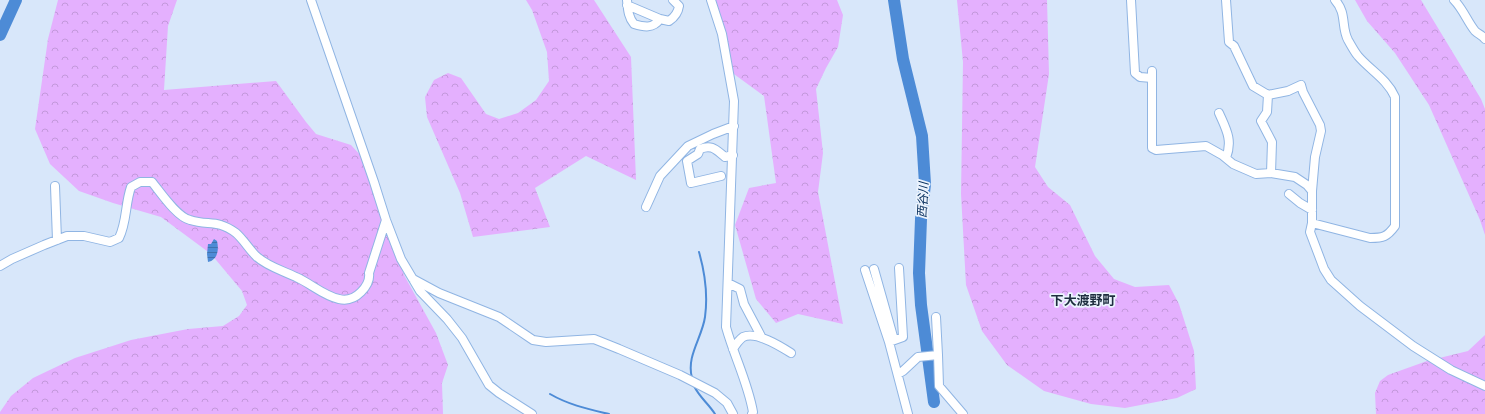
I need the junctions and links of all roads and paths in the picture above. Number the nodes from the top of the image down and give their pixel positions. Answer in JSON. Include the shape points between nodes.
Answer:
{"nodes":[{"id":1,"x":311,"y":0,"type":"edge"},
{"id":2,"x":673,"y":0,"type":"edge"},
{"id":3,"x":711,"y":0,"type":"edge"},
{"id":4,"x":1131,"y":0,"type":"edge"},
{"id":5,"x":1226,"y":0,"type":"edge"},
{"id":6,"x":1335,"y":0,"type":"edge"},
{"id":7,"x":1454,"y":0,"type":"edge"},
{"id":8,"x":627,"y":8,"type":"edge"},
{"id":9,"x":660,"y":19,"type":"junction"},
{"id":10,"x":1485,"y":39,"type":"edge"},
{"id":11,"x":1268,"y":95,"type":"junction"},
{"id":12,"x":1218,"y":113,"type":"dead end"},
{"id":13,"x":734,"y":126,"type":"junction"},
{"id":14,"x":733,"y":155,"type":"junction"},
{"id":15,"x":1226,"y":158,"type":"junction"},
{"id":16,"x":1271,"y":173,"type":"junction"},
{"id":17,"x":721,"y":176,"type":"dead end"},
{"id":18,"x":55,"y":186,"type":"dead end"},
{"id":19,"x":1312,"y":191,"type":"junction"},
{"id":20,"x":1289,"y":194,"type":"dead end"},
{"id":21,"x":646,"y":208,"type":"dead end"},
{"id":22,"x":1312,"y":210,"type":"junction"},
{"id":23,"x":386,"y":220,"type":"junction"},
{"id":24,"x":1312,"y":223,"type":"junction"},
{"id":25,"x":57,"y":240,"type":"junction"},
{"id":26,"x":0,"y":266,"type":"edge"},
{"id":27,"x":899,"y":268,"type":"dead end"},
{"id":28,"x":874,"y":269,"type":"dead end"},
{"id":29,"x":865,"y":270,"type":"dead end"},
{"id":30,"x":412,"y":278,"type":"junction"},
{"id":31,"x":728,"y":283,"type":"junction"},
{"id":32,"x":936,"y":316,"type":"dead end"},
{"id":33,"x":762,"y":338,"type":"junction"},
{"id":34,"x":892,"y":341,"type":"junction"},
{"id":35,"x":733,"y":349,"type":"junction"},
{"id":36,"x":790,"y":353,"type":"dead end"},
{"id":37,"x":936,"y":355,"type":"junction"},
{"id":38,"x":898,"y":374,"type":"junction"},
{"id":39,"x":1485,"y":386,"type":"edge"},
{"id":40,"x":532,"y":414,"type":"edge"},
{"id":41,"x":733,"y":414,"type":"edge"},
{"id":42,"x":752,"y":414,"type":"edge"},
{"id":43,"x":908,"y":414,"type":"edge"},
{"id":44,"x":963,"y":414,"type":"edge"}],
"edges":[{"from":1,"to":23,"type":"street"},
{"from":2,"to":9,"type":"street","via":[[679,6],[674,18],[669,21]]},
{"from":3,"to":13,"type":"street","via":[[722,34],[734,101]]},
{"from":4,"to":15,"type":"street","via":[[1135,73],[1140,77],[1152,74],[1152,148],[1156,150],[1206,146]]},
{"from":5,"to":11,"type":"street","via":[[1229,42],[1234,46],[1253,86]]},
{"from":6,"to":24,"type":"street","via":[[1343,15],[1347,38],[1358,56],[1391,87],[1395,97],[1395,226],[1389,235],[1370,238]]},
{"from":7,"to":10,"type":"street","via":[[1476,32]]},
{"from":8,"to":9,"type":"street"},
{"from":8,"to":9,"type":"street","via":[[630,20],[634,24],[650,27]]},
{"from":11,"to":16,"type":"street","via":[[1267,112],[1261,121],[1272,142]]},
{"from":11,"to":19,"type":"street","via":[[1301,85],[1320,125]]},
{"from":12,"to":15,"type":"street","via":[[1229,140]]},
{"from":13,"to":14,"type":"street"},
{"from":13,"to":21,"type":"street","via":[[688,146],[660,176]]},
{"from":14,"to":17,"type":"street","via":[[725,157],[707,146],[687,161],[691,183]]},
{"from":14,"to":31,"type":"street"},
{"from":15,"to":16,"type":"street","via":[[1256,174]]},
{"from":16,"to":19,"type":"street","via":[[1295,177]]},
{"from":18,"to":25,"type":"street"},
{"from":19,"to":22,"type":"street"},
{"from":20,"to":22,"type":"street"},
{"from":22,"to":24,"type":"street"},
{"from":23,"to":25,"type":"street","via":[[369,273],[370,278],[364,289],[348,300],[338,299],[273,268],[256,256],[236,234],[221,224],[190,220],[181,216],[152,182],[140,182],[131,187],[127,197],[124,229],[119,238],[110,242],[84,236],[67,236]]},
{"from":23,"to":30,"type":"street","via":[[401,259]]},
{"from":24,"to":39,"type":"street","via":[[1310,232],[1324,269],[1331,280],[1360,306],[1413,346],[1451,370]]},
{"from":25,"to":26,"type":"street"},
{"from":27,"to":34,"type":"street","via":[[903,336]]},
{"from":28,"to":34,"type":"street"},
{"from":29,"to":34,"type":"street"},
{"from":30,"to":40,"type":"street","via":[[420,291],[462,338],[489,384]]},
{"from":30,"to":41,"type":"street","via":[[499,317],[533,340],[546,342],[594,339],[619,348],[715,393],[727,403]]},
{"from":31,"to":33,"type":"street","via":[[740,289],[744,304]]},
{"from":31,"to":35,"type":"street","via":[[726,328]]},
{"from":32,"to":37,"type":"street"},
{"from":33,"to":35,"type":"street","via":[[744,337]]},
{"from":33,"to":36,"type":"street"},
{"from":34,"to":38,"type":"street"},
{"from":35,"to":42,"type":"street","via":[[750,397]]},
{"from":37,"to":38,"type":"street","via":[[918,357]]},
{"from":37,"to":44,"type":"street","via":[[939,386]]},
{"from":38,"to":43,"type":"street"}]}
